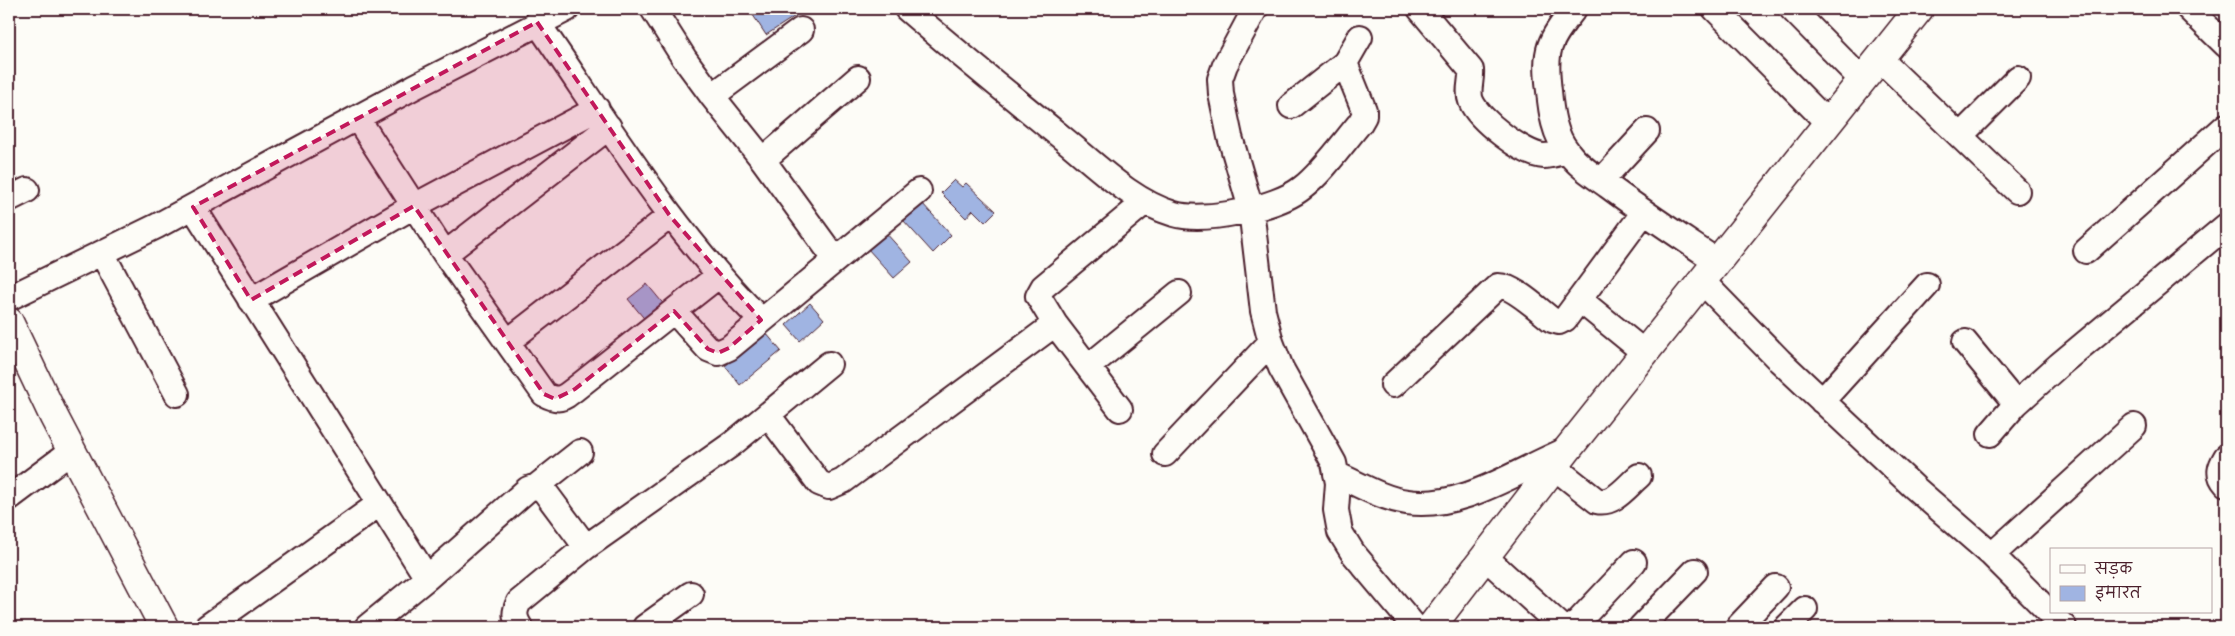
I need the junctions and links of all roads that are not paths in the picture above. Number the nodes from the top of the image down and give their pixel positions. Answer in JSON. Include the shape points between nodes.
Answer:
{"nodes":[{"id":1,"x":567,"y":9,"type":"edge"},
{"id":2,"x":653,"y":9,"type":"edge"},
{"id":3,"x":908,"y":9,"type":"edge"},
{"id":4,"x":1255,"y":9,"type":"edge"},
{"id":5,"x":1420,"y":9,"type":"edge"},
{"id":6,"x":1574,"y":9,"type":"edge"},
{"id":7,"x":1715,"y":9,"type":"edge"},
{"id":8,"x":1919,"y":9,"type":"edge"},
{"id":9,"x":2189,"y":9,"type":"edge"},
{"id":10,"x":1802,"y":12,"type":"edge"},
{"id":11,"x":537,"y":22,"type":"junction"},
{"id":12,"x":801,"y":30,"type":"dead end"},
{"id":13,"x":1360,"y":38,"type":"dead end"},
{"id":14,"x":2226,"y":45,"type":"edge"},
{"id":15,"x":1879,"y":58,"type":"junction"},
{"id":16,"x":1345,"y":63,"type":"junction"},
{"id":17,"x":858,"y":78,"type":"dead end"},
{"id":18,"x":2018,"y":78,"type":"dead end"},
{"id":19,"x":1862,"y":80,"type":"junction"},
{"id":20,"x":712,"y":96,"type":"junction"},
{"id":21,"x":1291,"y":106,"type":"dead end"},
{"id":22,"x":603,"y":118,"type":"junction"},
{"id":23,"x":358,"y":119,"type":"junction"},
{"id":24,"x":1828,"y":123,"type":"junction"},
{"id":25,"x":2226,"y":126,"type":"edge"},
{"id":26,"x":1647,"y":131,"type":"dead end"},
{"id":27,"x":1960,"y":136,"type":"junction"},
{"id":28,"x":1566,"y":151,"type":"junction"},
{"id":29,"x":763,"y":160,"type":"junction"},
{"id":30,"x":1601,"y":181,"type":"junction"},
{"id":31,"x":920,"y":191,"type":"dead end"},
{"id":32,"x":2017,"y":191,"type":"dead end"},
{"id":33,"x":1145,"y":202,"type":"junction"},
{"id":34,"x":414,"y":206,"type":"junction"},
{"id":35,"x":193,"y":207,"type":"junction"},
{"id":36,"x":1251,"y":209,"type":"junction"},
{"id":37,"x":1644,"y":212,"type":"junction"},
{"id":38,"x":670,"y":216,"type":"junction"},
{"id":39,"x":2226,"y":226,"type":"edge"},
{"id":40,"x":2086,"y":251,"type":"dead end"},
{"id":41,"x":102,"y":253,"type":"junction"},
{"id":42,"x":445,"y":254,"type":"junction"},
{"id":43,"x":836,"y":259,"type":"junction"},
{"id":44,"x":1710,"y":272,"type":"junction"},
{"id":45,"x":718,"y":276,"type":"junction"},
{"id":46,"x":1927,"y":285,"type":"dead end"},
{"id":47,"x":1179,"y":293,"type":"dead end"},
{"id":48,"x":9,"y":298,"type":"edge"},
{"id":49,"x":251,"y":300,"type":"junction"},
{"id":50,"x":1580,"y":300,"type":"junction"},
{"id":51,"x":674,"y":311,"type":"junction"},
{"id":52,"x":761,"y":320,"type":"junction"},
{"id":53,"x":9,"y":322,"type":"edge"},
{"id":54,"x":1055,"y":324,"type":"junction"},
{"id":55,"x":507,"y":342,"type":"junction"},
{"id":56,"x":1271,"y":342,"type":"junction"},
{"id":57,"x":1965,"y":342,"type":"dead end"},
{"id":58,"x":1645,"y":353,"type":"junction"},
{"id":59,"x":829,"y":364,"type":"dead end"},
{"id":60,"x":1088,"y":367,"type":"junction"},
{"id":61,"x":1393,"y":385,"type":"dead end"},
{"id":62,"x":178,"y":394,"type":"dead end"},
{"id":63,"x":1822,"y":401,"type":"junction"},
{"id":64,"x":2016,"y":404,"type":"junction"},
{"id":65,"x":1120,"y":409,"type":"dead end"},
{"id":66,"x":768,"y":415,"type":"junction"},
{"id":67,"x":2134,"y":426,"type":"dead end"},
{"id":68,"x":1990,"y":434,"type":"dead end"},
{"id":69,"x":72,"y":451,"type":"junction"},
{"id":70,"x":580,"y":452,"type":"dead end"},
{"id":71,"x":1164,"y":454,"type":"dead end"},
{"id":72,"x":2226,"y":457,"type":"edge"},
{"id":73,"x":1560,"y":459,"type":"junction"},
{"id":74,"x":1336,"y":474,"type":"junction"},
{"id":75,"x":1639,"y":476,"type":"dead end"},
{"id":76,"x":2226,"y":484,"type":"edge"},
{"id":77,"x":537,"y":486,"type":"junction"},
{"id":78,"x":9,"y":498,"type":"edge"},
{"id":79,"x":379,"y":504,"type":"junction"},
{"id":80,"x":586,"y":547,"type":"junction"},
{"id":81,"x":1992,"y":555,"type":"junction"},
{"id":82,"x":1485,"y":557,"type":"junction"},
{"id":83,"x":1634,"y":562,"type":"dead end"},
{"id":84,"x":1694,"y":571,"type":"dead end"},
{"id":85,"x":427,"y":578,"type":"junction"},
{"id":86,"x":1776,"y":587,"type":"dead end"},
{"id":87,"x":691,"y":594,"type":"dead end"},
{"id":88,"x":1805,"y":609,"type":"dead end"},
{"id":89,"x":2050,"y":613,"type":"edge"},
{"id":90,"x":2051,"y":614,"type":"edge"},
{"id":91,"x":164,"y":627,"type":"edge"},
{"id":92,"x":207,"y":627,"type":"edge"},
{"id":93,"x":366,"y":627,"type":"edge"},
{"id":94,"x":520,"y":627,"type":"edge"},
{"id":95,"x":646,"y":627,"type":"edge"},
{"id":96,"x":1416,"y":627,"type":"edge"},
{"id":97,"x":1431,"y":627,"type":"edge"},
{"id":98,"x":1562,"y":627,"type":"edge"},
{"id":99,"x":1573,"y":627,"type":"edge"},
{"id":100,"x":1641,"y":627,"type":"edge"},
{"id":101,"x":1738,"y":627,"type":"edge"},
{"id":102,"x":1788,"y":627,"type":"edge"},
{"id":103,"x":2064,"y":627,"type":"edge"}],
"edges":[{"from":1,"to":11,"type":"street"},
{"from":2,"to":20,"type":"street"},
{"from":3,"to":33,"type":"street"},
{"from":4,"to":36,"type":"street","via":[[1220,79],[1230,137]]},
{"from":5,"to":28,"type":"street","via":[[1471,70],[1469,94],[1479,113],[1529,152],[1543,156]]},
{"from":6,"to":28,"type":"street","via":[[1553,38],[1546,63],[1552,112]]},
{"from":7,"to":24,"type":"street"},
{"from":8,"to":15,"type":"main road"},
{"from":9,"to":14,"type":"street"},
{"from":10,"to":19,"type":"street"},
{"from":11,"to":22,"type":"street"},
{"from":11,"to":23,"type":"street"},
{"from":12,"to":20,"type":"street"},
{"from":13,"to":16,"type":"street"},
{"from":15,"to":19,"type":"main road"},
{"from":15,"to":27,"type":"street"},
{"from":16,"to":21,"type":"street"},
{"from":16,"to":36,"type":"street","via":[[1364,110],[1360,123],[1302,188]]},
{"from":17,"to":29,"type":"street"},
{"from":18,"to":27,"type":"street"},
{"from":19,"to":24,"type":"main road"},
{"from":20,"to":29,"type":"street"},
{"from":22,"to":34,"type":"street"},
{"from":22,"to":38,"type":"street"},
{"from":22,"to":42,"type":"street"},
{"from":23,"to":34,"type":"street"},
{"from":23,"to":35,"type":"street"},
{"from":24,"to":44,"type":"main road"},
{"from":25,"to":40,"type":"street"},
{"from":26,"to":30,"type":"street"},
{"from":27,"to":32,"type":"street"},
{"from":28,"to":30,"type":"street"},
{"from":29,"to":43,"type":"street"},
{"from":30,"to":37,"type":"street"},
{"from":31,"to":43,"type":"street"},
{"from":33,"to":36,"type":"street","via":[[1196,218]]},
{"from":33,"to":54,"type":"street","via":[[1043,287],[1038,296]]},
{"from":34,"to":42,"type":"street"},
{"from":34,"to":49,"type":"street"},
{"from":35,"to":41,"type":"street"},
{"from":35,"to":49,"type":"street"},
{"from":36,"to":56,"type":"street","via":[[1263,311]]},
{"from":37,"to":44,"type":"street"},
{"from":37,"to":50,"type":"street"},
{"from":38,"to":45,"type":"street"},
{"from":38,"to":55,"type":"street"},
{"from":39,"to":64,"type":"street"},
{"from":41,"to":48,"type":"street"},
{"from":41,"to":62,"type":"street"},
{"from":42,"to":55,"type":"street"},
{"from":43,"to":52,"type":"street"},
{"from":44,"to":58,"type":"main road"},
{"from":44,"to":63,"type":"street","via":[[1780,361]]},
{"from":45,"to":51,"type":"street"},
{"from":45,"to":52,"type":"street"},
{"from":46,"to":63,"type":"street"},
{"from":47,"to":60,"type":"street"},
{"from":49,"to":79,"type":"street"},
{"from":50,"to":58,"type":"street"},
{"from":50,"to":61,"type":"street","via":[[1566,319],[1559,322],[1504,285],[1498,286]]},
{"from":51,"to":52,"type":"street","via":[[708,349],[718,353],[729,348]]},
{"from":51,"to":55,"type":"street","via":[[562,398],[544,394]]},
{"from":53,"to":69,"type":"main road"},
{"from":54,"to":60,"type":"street"},
{"from":54,"to":66,"type":"street","via":[[842,481],[829,487],[819,483]]},
{"from":56,"to":71,"type":"street"},
{"from":56,"to":74,"type":"street","via":[[1280,368],[1327,447]]},
{"from":57,"to":64,"type":"street"},
{"from":58,"to":73,"type":"main road"},
{"from":59,"to":66,"type":"street"},
{"from":60,"to":65,"type":"street"},
{"from":63,"to":81,"type":"street"},
{"from":64,"to":68,"type":"street"},
{"from":66,"to":80,"type":"street"},
{"from":67,"to":81,"type":"street"},
{"from":69,"to":78,"type":"street"},
{"from":69,"to":91,"type":"main road"},
{"from":70,"to":77,"type":"street"},
{"from":72,"to":76,"type":"street","via":[[2220,469]]},
{"from":73,"to":74,"type":"street","via":[[1544,459],[1483,489],[1434,502],[1408,502],[1386,497]]},
{"from":73,"to":75,"type":"street","via":[[1597,501],[1612,500]]},
{"from":73,"to":82,"type":"main road"},
{"from":74,"to":96,"type":"street","via":[[1340,532],[1353,554]]},
{"from":77,"to":80,"type":"street"},
{"from":77,"to":85,"type":"street","via":[[528,489]]},
{"from":79,"to":85,"type":"street"},
{"from":79,"to":92,"type":"street"},
{"from":80,"to":94,"type":"street","via":[[519,602],[515,619]]},
{"from":81,"to":89,"type":"street"},
{"from":82,"to":97,"type":"main road"},
{"from":82,"to":98,"type":"street"},
{"from":83,"to":99,"type":"street"},
{"from":84,"to":100,"type":"street"},
{"from":85,"to":93,"type":"street"},
{"from":86,"to":101,"type":"street"},
{"from":87,"to":95,"type":"street"},
{"from":88,"to":102,"type":"street"},
{"from":90,"to":103,"type":"street"}]}
